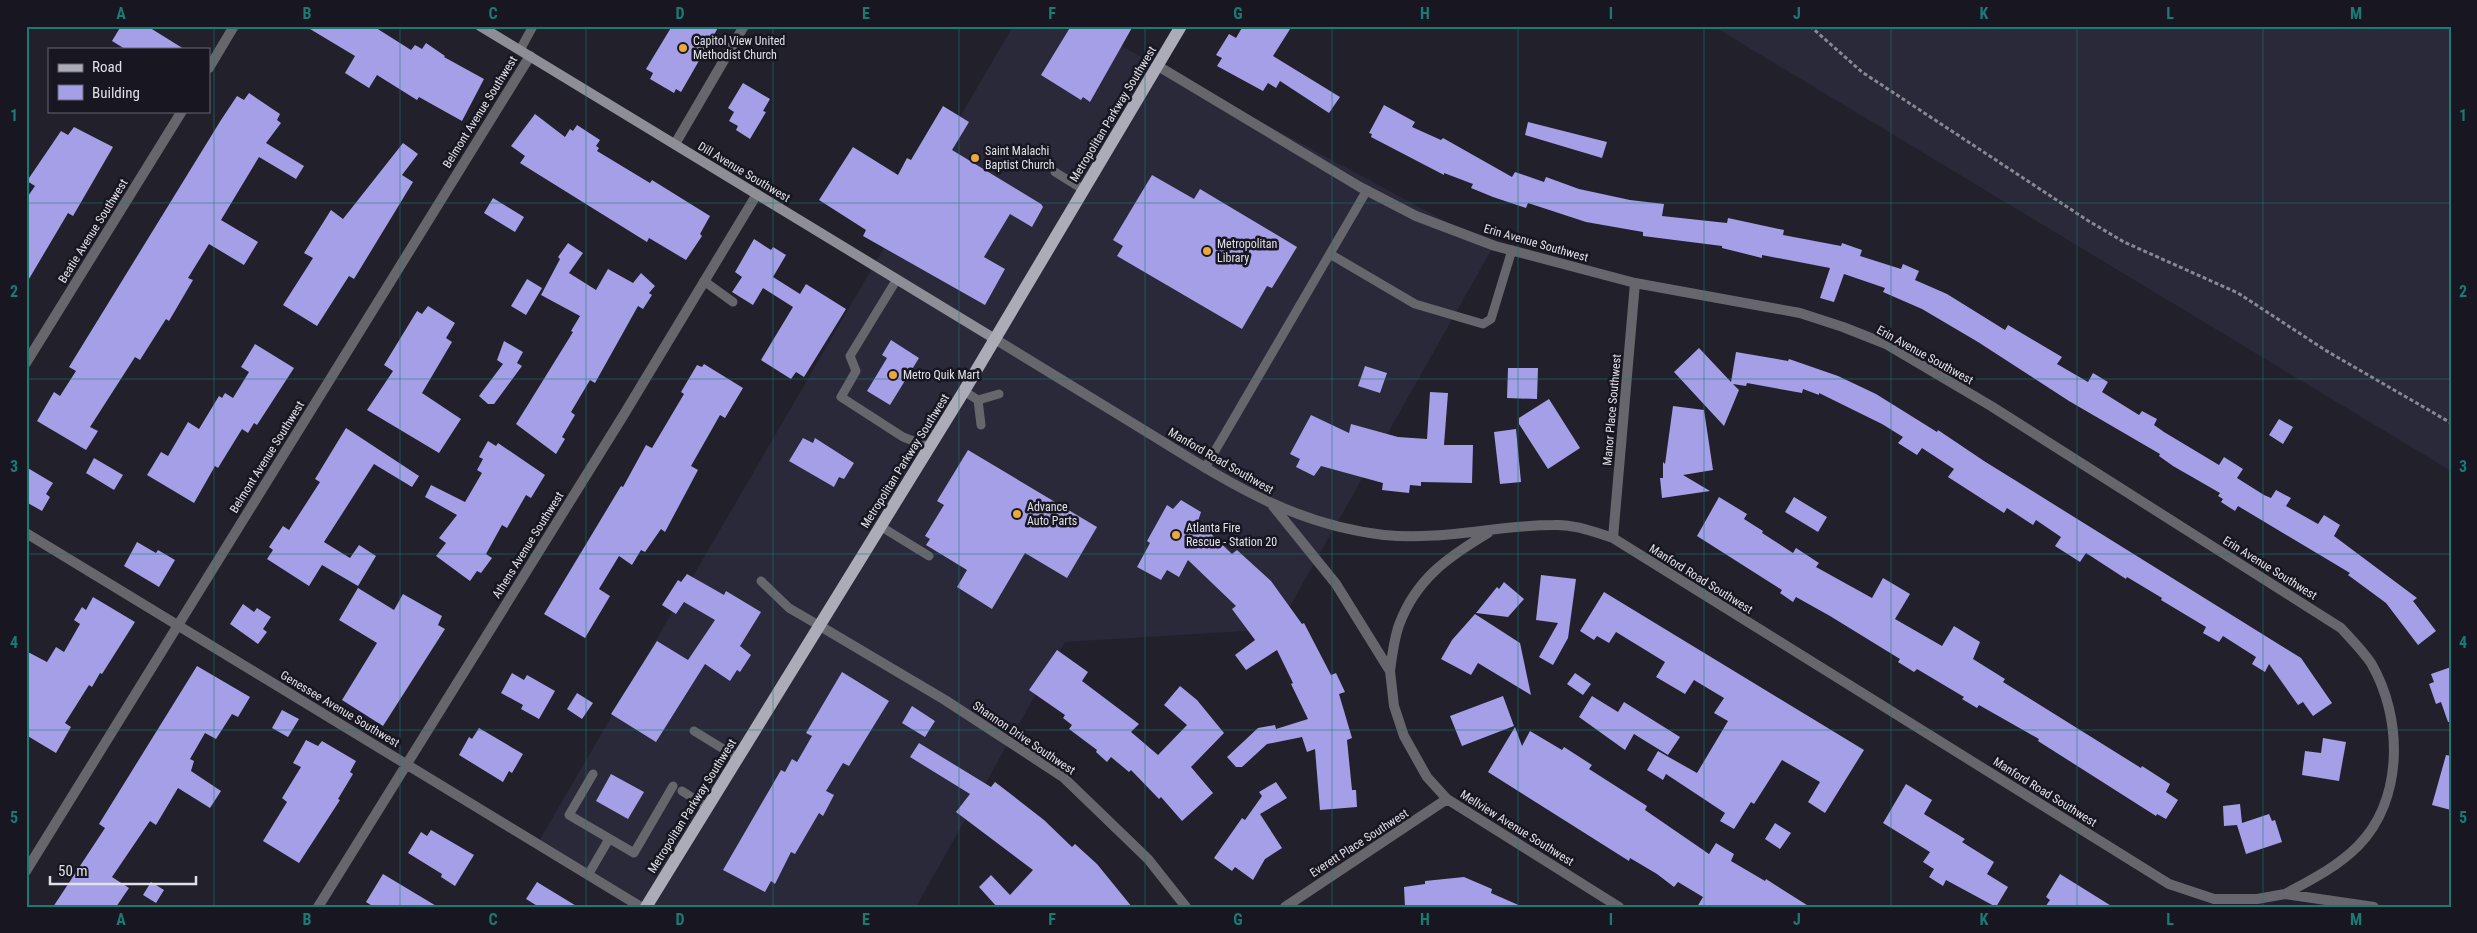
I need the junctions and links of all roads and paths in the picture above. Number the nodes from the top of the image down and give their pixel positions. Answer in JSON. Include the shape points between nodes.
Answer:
{"nodes":[{"id":1,"x":234,"y":26,"type":"edge"},
{"id":2,"x":480,"y":26,"type":"edge"},
{"id":3,"x":533,"y":26,"type":"edge"},
{"id":4,"x":744,"y":26,"type":"edge"},
{"id":5,"x":1181,"y":26,"type":"edge"},
{"id":6,"x":1810,"y":26,"type":"edge"},
{"id":7,"x":520,"y":50,"type":"junction"},
{"id":8,"x":530,"y":56,"type":"junction"},
{"id":9,"x":210,"y":66,"type":"edge"},
{"id":10,"x":1158,"y":66,"type":"junction"},
{"id":11,"x":181,"y":112,"type":"edge"},
{"id":12,"x":675,"y":144,"type":"junction"},
{"id":13,"x":1055,"y":172,"type":"dead end"},
{"id":14,"x":1084,"y":190,"type":"junction"},
{"id":15,"x":1367,"y":190,"type":"junction"},
{"id":16,"x":757,"y":194,"type":"junction"},
{"id":17,"x":1512,"y":250,"type":"junction"},
{"id":18,"x":1330,"y":254,"type":"junction"},
{"id":19,"x":897,"y":279,"type":"junction"},
{"id":20,"x":704,"y":281,"type":"junction"},
{"id":21,"x":1636,"y":283,"type":"junction"},
{"id":22,"x":733,"y":302,"type":"dead end"},
{"id":23,"x":995,"y":339,"type":"junction"},
{"id":24,"x":26,"y":363,"type":"edge"},
{"id":25,"x":964,"y":391,"type":"junction"},
{"id":26,"x":999,"y":394,"type":"dead end"},
{"id":27,"x":978,"y":400,"type":"junction"},
{"id":28,"x":2451,"y":422,"type":"edge"},
{"id":29,"x":981,"y":425,"type":"dead end"},
{"id":30,"x":929,"y":446,"type":"junction"},
{"id":31,"x":1205,"y":468,"type":"junction"},
{"id":32,"x":1272,"y":505,"type":"junction"},
{"id":33,"x":880,"y":526,"type":"junction"},
{"id":34,"x":1491,"y":531,"type":"junction"},
{"id":35,"x":26,"y":532,"type":"edge"},
{"id":36,"x":1612,"y":538,"type":"junction"},
{"id":37,"x":930,"y":556,"type":"dead end"},
{"id":38,"x":761,"y":581,"type":"dead end"},
{"id":39,"x":178,"y":624,"type":"junction"},
{"id":40,"x":820,"y":626,"type":"junction"},
{"id":41,"x":1390,"y":671,"type":"junction"},
{"id":42,"x":694,"y":731,"type":"dead end"},
{"id":43,"x":738,"y":758,"type":"junction"},
{"id":44,"x":406,"y":764,"type":"junction"},
{"id":45,"x":593,"y":774,"type":"dead end"},
{"id":46,"x":673,"y":786,"type":"dead end"},
{"id":47,"x":682,"y":791,"type":"dead end"},
{"id":48,"x":1448,"y":799,"type":"junction"},
{"id":49,"x":707,"y":807,"type":"junction"},
{"id":50,"x":609,"y":839,"type":"junction"},
{"id":51,"x":26,"y":871,"type":"edge"},
{"id":52,"x":588,"y":875,"type":"junction"},
{"id":53,"x":2285,"y":894,"type":"junction"},
{"id":54,"x":2257,"y":903,"type":"edge"},
{"id":55,"x":318,"y":907,"type":"edge"},
{"id":56,"x":641,"y":907,"type":"edge"},
{"id":57,"x":646,"y":907,"type":"edge"},
{"id":58,"x":1186,"y":907,"type":"edge"},
{"id":59,"x":1285,"y":907,"type":"edge"},
{"id":60,"x":1618,"y":907,"type":"edge"},
{"id":61,"x":2374,"y":907,"type":"edge"}],
"edges":[{"from":1,"to":9,"type":"street"},
{"from":2,"to":7,"type":"main road","name":"Dill Avenue Southwest"},
{"from":3,"to":7,"type":"lane"},
{"from":4,"to":12,"type":"street"},
{"from":5,"to":10,"type":"main road","name":"Metropolitan Parkway Southwest"},
{"from":6,"to":28,"type":"path","via":[[1862,72],[2087,220],[2132,246],[2238,293],[2324,350]]},
{"from":7,"to":8,"type":"main road","name":"Dill Avenue Southwest"},
{"from":8,"to":12,"type":"main road","name":"Dill Avenue Southwest"},
{"from":8,"to":39,"type":"street","name":"Belmont Avenue Southwest"},
{"from":10,"to":14,"type":"main road","name":"Metropolitan Parkway Southwest"},
{"from":10,"to":15,"type":"street","name":"Erin Avenue Southwest"},
{"from":11,"to":24,"type":"street","name":"Beatie Avenue Southwest"},
{"from":12,"to":16,"type":"main road","name":"Dill Avenue Southwest"},
{"from":13,"to":14,"type":"lane"},
{"from":14,"to":23,"type":"main road","name":"Metropolitan Parkway Southwest"},
{"from":15,"to":17,"type":"street","name":"Erin Avenue Southwest","via":[[1416,216]]},
{"from":15,"to":18,"type":"lane"},
{"from":16,"to":19,"type":"main road","name":"Dill Avenue Southwest"},
{"from":16,"to":20,"type":"street","name":"Athens Avenue Southwest"},
{"from":17,"to":18,"type":"lane","via":[[1491,319],[1483,324],[1415,304]]},
{"from":17,"to":21,"type":"street","name":"Erin Avenue Southwest"},
{"from":18,"to":31,"type":"lane"},
{"from":19,"to":23,"type":"main road","name":"Dill Avenue Southwest"},
{"from":19,"to":30,"type":"lane","via":[[850,356],[856,372],[841,397],[903,437]]},
{"from":20,"to":22,"type":"lane"},
{"from":20,"to":44,"type":"street","name":"Athens Avenue Southwest"},
{"from":21,"to":36,"type":"street","name":"Manor Place Southwest"},
{"from":21,"to":53,"type":"street","name":"Erin Avenue Southwest","via":[[1800,313],[1844,326],[1886,344],[1991,406],[2341,628],[2370,663],[2387,699],[2395,743],[2391,782],[2379,819],[2359,845],[2329,871]]},
{"from":23,"to":25,"type":"main road","name":"Metropolitan Parkway Southwest"},
{"from":23,"to":31,"type":"street","name":"Manford Road Southwest"},
{"from":25,"to":27,"type":"lane"},
{"from":25,"to":30,"type":"main road","name":"Metropolitan Parkway Southwest"},
{"from":26,"to":27,"type":"lane"},
{"from":27,"to":29,"type":"lane"},
{"from":30,"to":33,"type":"main road","name":"Metropolitan Parkway Southwest"},
{"from":31,"to":32,"type":"street","name":"Manford Road Southwest"},
{"from":32,"to":34,"type":"street","name":"Manford Road Southwest","via":[[1327,524],[1384,535],[1439,537]]},
{"from":32,"to":41,"type":"street","name":"Mellview Avenue Southwest","via":[[1336,584]]},
{"from":33,"to":37,"type":"lane"},
{"from":33,"to":40,"type":"main road","name":"Metropolitan Parkway Southwest"},
{"from":34,"to":36,"type":"street","name":"Manford Road Southwest","via":[[1555,524],[1583,528]]},
{"from":34,"to":41,"type":"street","name":"Mellview Avenue Southwest","via":[[1448,558],[1416,590],[1398,626]]},
{"from":35,"to":39,"type":"street","name":"Genessee Avenue Southwest"},
{"from":36,"to":54,"type":"street","name":"Manford Road Southwest","via":[[2169,884],[2214,899]]},
{"from":38,"to":40,"type":"lane","via":[[789,608]]},
{"from":39,"to":44,"type":"street","name":"Genessee Avenue Southwest"},
{"from":39,"to":51,"type":"street","name":"Belmont Avenue Southwest"},
{"from":40,"to":43,"type":"main road","name":"Metropolitan Parkway Southwest"},
{"from":40,"to":58,"type":"street","name":"Shannon Drive Southwest","via":[[945,700],[1063,777],[1148,859]]},
{"from":41,"to":48,"type":"street","name":"Mellview Avenue Southwest","via":[[1394,706],[1404,736],[1427,777]]},
{"from":42,"to":43,"type":"lane"},
{"from":43,"to":49,"type":"main road","name":"Metropolitan Parkway Southwest"},
{"from":44,"to":52,"type":"street","name":"Genessee Avenue Southwest"},
{"from":44,"to":55,"type":"street","name":"Athens Avenue Southwest"},
{"from":45,"to":50,"type":"lane","via":[[569,815]]},
{"from":46,"to":50,"type":"lane","via":[[634,852]]},
{"from":47,"to":49,"type":"lane"},
{"from":48,"to":59,"type":"street","name":"Everett Place Southwest"},
{"from":48,"to":60,"type":"street","name":"Mellview Avenue Southwest"},
{"from":49,"to":57,"type":"main road","name":"Metropolitan Parkway Southwest"},
{"from":50,"to":52,"type":"lane"},
{"from":52,"to":56,"type":"street","name":"Genessee Avenue Southwest"},
{"from":53,"to":54,"type":"street","name":"Manford Road Southwest"},
{"from":53,"to":61,"type":"street","name":"Manford Road Southwest"}]}
